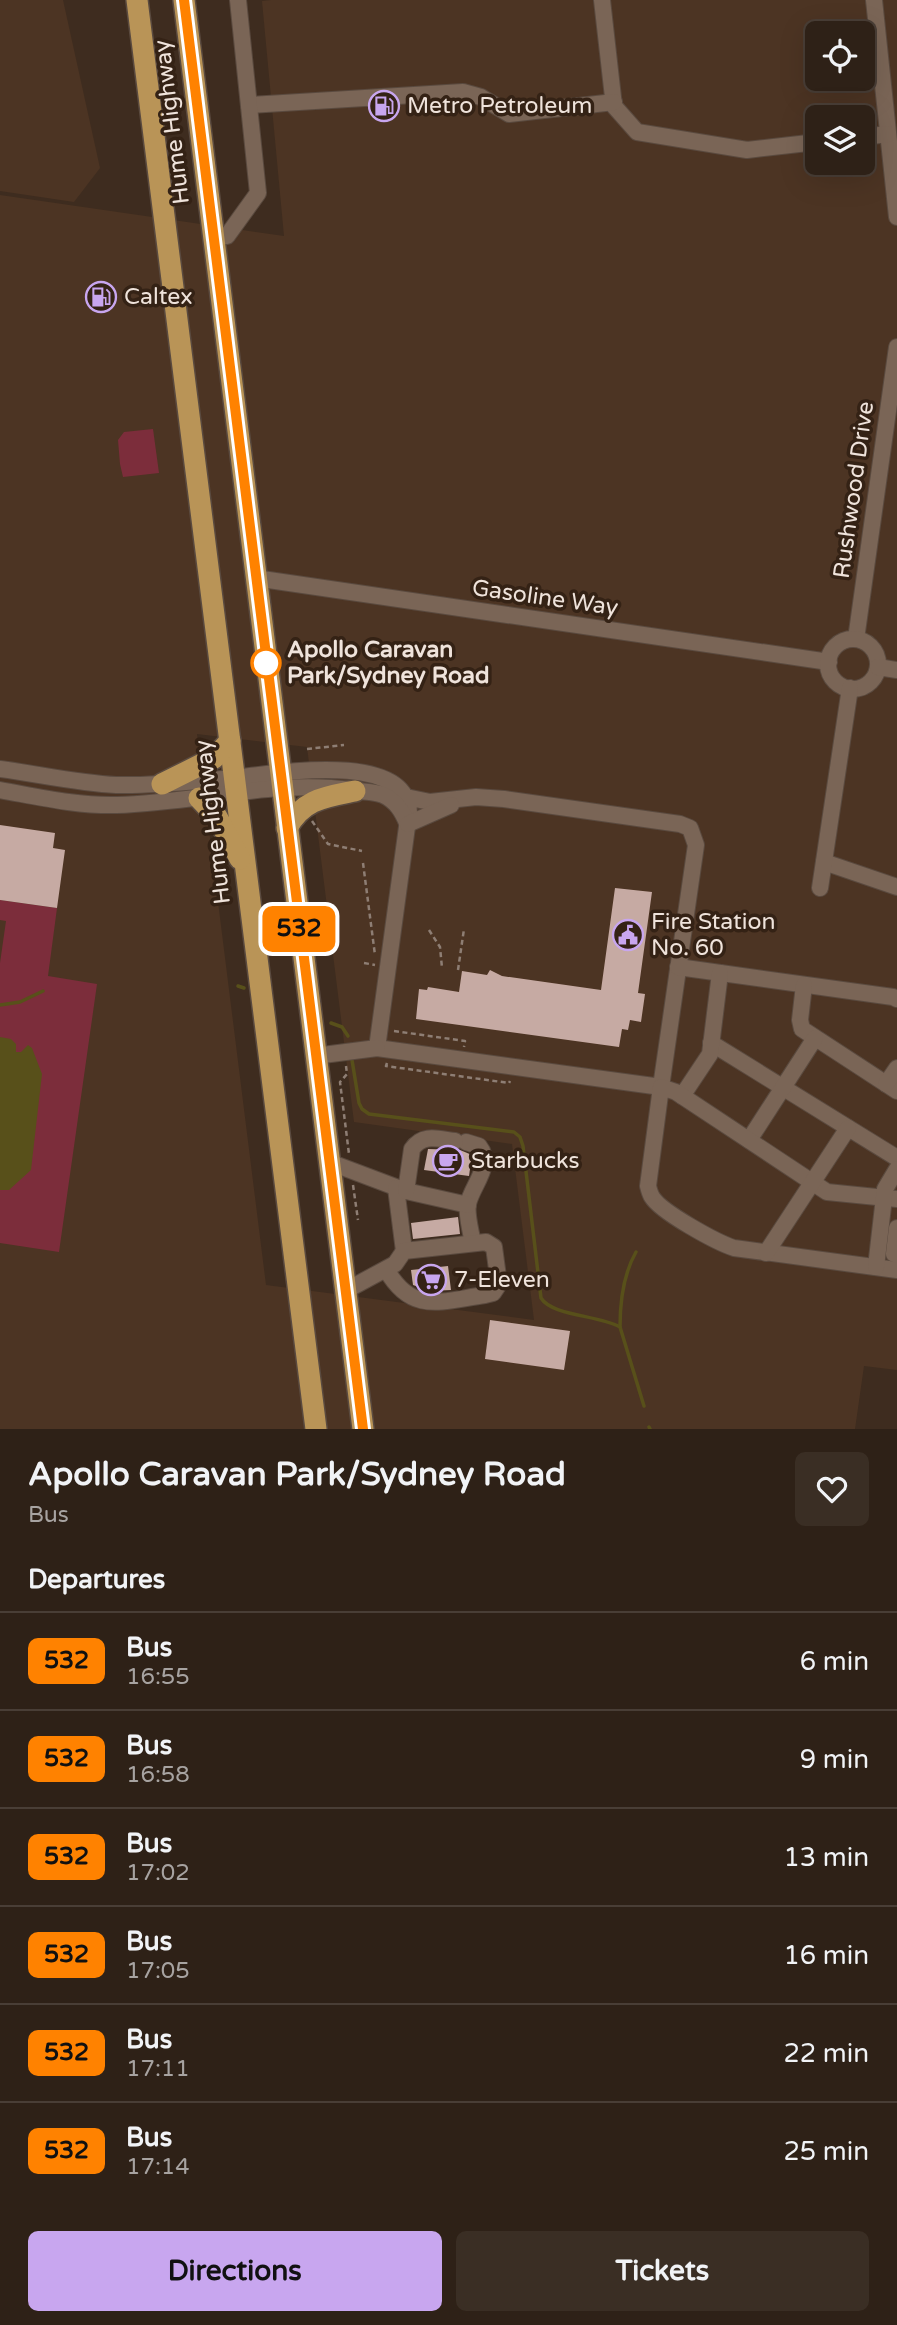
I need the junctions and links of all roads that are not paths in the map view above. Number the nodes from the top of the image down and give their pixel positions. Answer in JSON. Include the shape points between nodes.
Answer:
{"nodes":[{"id":1,"x":137,"y":0,"type":"edge"},
{"id":2,"x":184,"y":0,"type":"edge"},
{"id":3,"x":239,"y":0,"type":"edge"},
{"id":4,"x":602,"y":0,"type":"edge"},
{"id":5,"x":874,"y":0,"type":"edge"},
{"id":6,"x":614,"y":102,"type":"junction"},
{"id":7,"x":249,"y":105,"type":"junction"},
{"id":8,"x":888,"y":134,"type":"junction"},
{"id":9,"x":875,"y":136,"type":"edge"},
{"id":10,"x":805,"y":143,"type":"edge"},
{"id":11,"x":897,"y":217,"type":"edge"},
{"id":12,"x":213,"y":237,"type":"junction"},
{"id":13,"x":897,"y":347,"type":"edge"},
{"id":14,"x":255,"y":578,"type":"junction"},
{"id":15,"x":856,"y":639,"type":"junction"},
{"id":16,"x":829,"y":662,"type":"junction"},
{"id":17,"x":878,"y":667,"type":"junction"},
{"id":18,"x":897,"y":670,"type":"edge"},
{"id":19,"x":850,"y":688,"type":"junction"},
{"id":20,"x":230,"y":741,"type":"junction"},
{"id":21,"x":0,"y":769,"type":"edge"},
{"id":22,"x":49,"y":776,"type":"junction"},
{"id":23,"x":281,"y":779,"type":"junction"},
{"id":24,"x":162,"y":784,"type":"junction"},
{"id":25,"x":235,"y":786,"type":"junction"},
{"id":26,"x":0,"y":790,"type":"edge"},
{"id":27,"x":355,"y":791,"type":"junction"},
{"id":28,"x":406,"y":797,"type":"junction"},
{"id":29,"x":45,"y":798,"type":"junction"},
{"id":30,"x":199,"y":798,"type":"junction"},
{"id":31,"x":466,"y":798,"type":"junction"},
{"id":32,"x":408,"y":824,"type":"junction"},
{"id":33,"x":287,"y":828,"type":"junction"},
{"id":34,"x":824,"y":862,"type":"junction"},
{"id":35,"x":245,"y":867,"type":"junction"},
{"id":36,"x":897,"y":887,"type":"edge"},
{"id":37,"x":820,"y":888,"type":"dead end"},
{"id":38,"x":678,"y":967,"type":"junction"},
{"id":39,"x":720,"y":973,"type":"junction"},
{"id":40,"x":804,"y":985,"type":"junction"},
{"id":41,"x":897,"y":999,"type":"edge"},
{"id":42,"x":815,"y":1038,"type":"junction"},
{"id":43,"x":711,"y":1043,"type":"junction"},
{"id":44,"x":377,"y":1048,"type":"junction"},
{"id":45,"x":315,"y":1056,"type":"junction"},
{"id":46,"x":897,"y":1068,"type":"edge"},
{"id":47,"x":661,"y":1087,"type":"junction"},
{"id":48,"x":783,"y":1088,"type":"junction"},
{"id":49,"x":892,"y":1088,"type":"edge"},
{"id":50,"x":682,"y":1096,"type":"junction"},
{"id":51,"x":848,"y":1128,"type":"junction"},
{"id":52,"x":749,"y":1140,"type":"junction"},
{"id":53,"x":897,"y":1158,"type":"edge"},
{"id":54,"x":328,"y":1162,"type":"junction"},
{"id":55,"x":897,"y":1169,"type":"edge"},
{"id":56,"x":813,"y":1182,"type":"junction"},
{"id":57,"x":401,"y":1189,"type":"junction"},
{"id":58,"x":890,"y":1199,"type":"edge"},
{"id":59,"x":468,"y":1205,"type":"junction"},
{"id":60,"x":897,"y":1228,"type":"edge"},
{"id":61,"x":472,"y":1243,"type":"junction"},
{"id":62,"x":404,"y":1251,"type":"junction"},
{"id":63,"x":766,"y":1253,"type":"junction"},
{"id":64,"x":897,"y":1255,"type":"edge"},
{"id":65,"x":876,"y":1267,"type":"junction"},
{"id":66,"x":386,"y":1269,"type":"junction"},
{"id":67,"x":897,"y":1270,"type":"edge"},
{"id":68,"x":345,"y":1291,"type":"junction"},
{"id":69,"x":316,"y":1429,"type":"edge"},
{"id":70,"x":363,"y":1429,"type":"edge"}],
"edges":[{"from":1,"to":20,"type":"highway","name":"Hume Highway"},
{"from":2,"to":12,"type":"highway","name":"Hume Highway"},
{"from":3,"to":7,"type":"street"},
{"from":4,"to":6,"type":"street"},
{"from":5,"to":8,"type":"street"},
{"from":6,"to":7,"type":"street","via":[[509,114],[463,92]]},
{"from":6,"to":10,"type":"street","via":[[637,132],[747,150]]},
{"from":7,"to":12,"type":"street","via":[[258,193],[227,236]]},
{"from":8,"to":9,"type":"street"},
{"from":8,"to":11,"type":"street"},
{"from":12,"to":14,"type":"highway","name":"Hume Highway"},
{"from":13,"to":15,"type":"street","name":"Rushwood Drive"},
{"from":14,"to":16,"type":"street","name":"Gasoline Way"},
{"from":14,"to":23,"type":"highway","name":"Hume Highway"},
{"from":15,"to":16,"type":"street","via":[[835,648]]},
{"from":15,"to":17,"type":"street","via":[[875,652]]},
{"from":16,"to":19,"type":"street","via":[[832,677]]},
{"from":17,"to":18,"type":"street"},
{"from":17,"to":19,"type":"street","via":[[872,681]]},
{"from":19,"to":34,"type":"street"},
{"from":20,"to":24,"type":"highway","via":[[214,758]]},
{"from":20,"to":25,"type":"highway","name":"Hume Highway"},
{"from":21,"to":22,"type":"street"},
{"from":22,"to":24,"type":"street","via":[[114,785]]},
{"from":22,"to":29,"type":"street"},
{"from":23,"to":25,"type":"street"},
{"from":23,"to":27,"type":"street"},
{"from":23,"to":28,"type":"street","via":[[329,770],[368,775],[389,780]]},
{"from":23,"to":33,"type":"highway","name":"Hume Highway"},
{"from":24,"to":25,"type":"street"},
{"from":25,"to":30,"type":"street"},
{"from":25,"to":35,"type":"highway","name":"Hume Highway"},
{"from":26,"to":29,"type":"street"},
{"from":27,"to":32,"type":"street","via":[[390,799]]},
{"from":27,"to":33,"type":"highway","via":[[306,805]]},
{"from":28,"to":31,"type":"street","via":[[430,802]]},
{"from":28,"to":32,"type":"street"},
{"from":29,"to":30,"type":"street","via":[[117,805]]},
{"from":30,"to":35,"type":"highway","via":[[217,817]]},
{"from":31,"to":32,"type":"street"},
{"from":31,"to":38,"type":"street","via":[[504,799],[690,828],[696,845]]},
{"from":32,"to":44,"type":"street"},
{"from":33,"to":45,"type":"highway","name":"Hume Highway"},
{"from":34,"to":36,"type":"street"},
{"from":34,"to":37,"type":"street"},
{"from":35,"to":69,"type":"highway","name":"Hume Highway"},
{"from":38,"to":39,"type":"street"},
{"from":38,"to":47,"type":"street"},
{"from":39,"to":40,"type":"street"},
{"from":39,"to":43,"type":"street"},
{"from":40,"to":41,"type":"street"},
{"from":40,"to":42,"type":"street","via":[[800,1020],[802,1029]]},
{"from":42,"to":48,"type":"street"},
{"from":42,"to":49,"type":"street"},
{"from":43,"to":48,"type":"street"},
{"from":43,"to":50,"type":"street","via":[[710,1054]]},
{"from":44,"to":45,"type":"street"},
{"from":44,"to":47,"type":"street"},
{"from":45,"to":54,"type":"highway","name":"Hume Highway"},
{"from":46,"to":49,"type":"street"},
{"from":47,"to":50,"type":"street"},
{"from":47,"to":63,"type":"street","via":[[648,1186],[652,1197],[718,1243]]},
{"from":48,"to":51,"type":"street"},
{"from":48,"to":52,"type":"street"},
{"from":50,"to":52,"type":"street"},
{"from":51,"to":53,"type":"street"},
{"from":51,"to":56,"type":"street"},
{"from":52,"to":56,"type":"street"},
{"from":54,"to":57,"type":"street"},
{"from":54,"to":68,"type":"highway","name":"Hume Highway"},
{"from":55,"to":58,"type":"street","via":[[885,1189]]},
{"from":56,"to":58,"type":"street","via":[[827,1192]]},
{"from":56,"to":63,"type":"street"},
{"from":57,"to":59,"type":"street"},
{"from":57,"to":59,"type":"street","via":[[412,1149],[425,1138],[479,1146],[484,1156],[480,1178]]},
{"from":57,"to":62,"type":"street"},
{"from":58,"to":65,"type":"street"},
{"from":59,"to":61,"type":"street"},
{"from":60,"to":64,"type":"street"},
{"from":61,"to":62,"type":"street"},
{"from":61,"to":66,"type":"street","via":[[494,1247],[499,1284],[493,1293],[417,1300],[405,1295]]},
{"from":62,"to":66,"type":"street"},
{"from":63,"to":65,"type":"street"},
{"from":65,"to":67,"type":"street"},
{"from":66,"to":68,"type":"street"},
{"from":68,"to":70,"type":"highway","name":"Hume Highway"}]}
